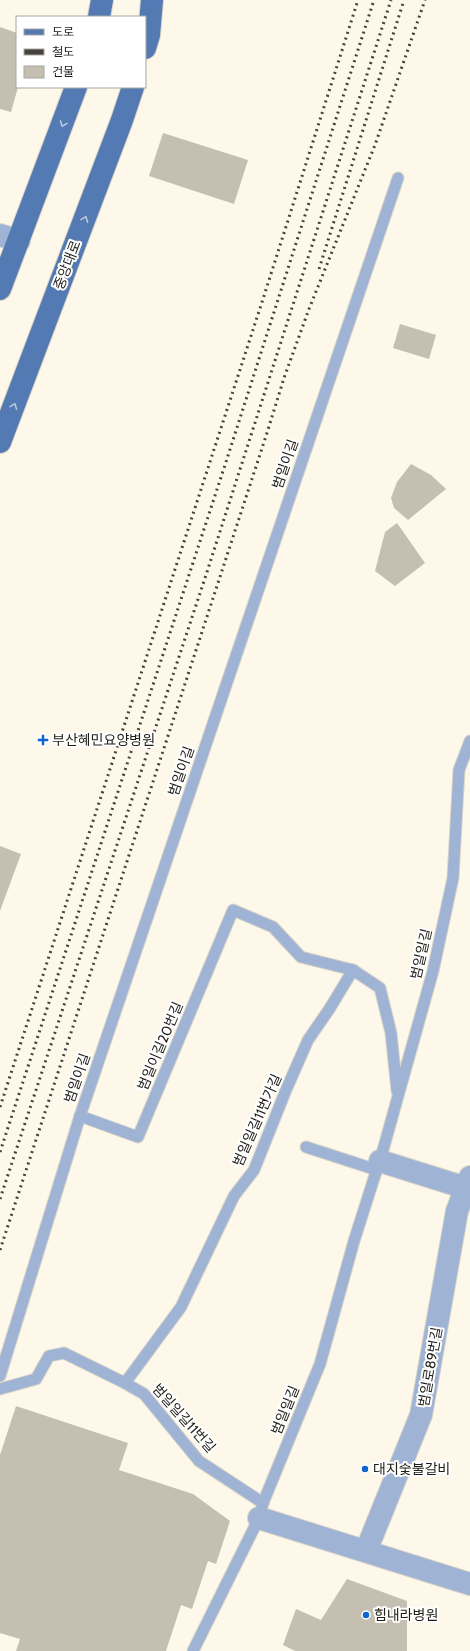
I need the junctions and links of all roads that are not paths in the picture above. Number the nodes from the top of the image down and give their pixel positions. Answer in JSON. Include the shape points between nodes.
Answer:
{"nodes":[{"id":1,"x":102,"y":0,"type":"edge"},
{"id":2,"x":152,"y":0,"type":"edge"},
{"id":3,"x":166,"y":0,"type":"edge"},
{"id":4,"x":99,"y":16,"type":"edge"},
{"id":5,"x":147,"y":42,"type":"edge"},
{"id":6,"x":76,"y":88,"type":"edge"},
{"id":7,"x":133,"y":88,"type":"edge"},
{"id":8,"x":398,"y":178,"type":"dead end"},
{"id":9,"x":9,"y":238,"type":"edge"},
{"id":10,"x":0,"y":289,"type":"edge"},
{"id":11,"x":0,"y":442,"type":"edge"},
{"id":12,"x":470,"y":741,"type":"edge"},
{"id":13,"x":353,"y":970,"type":"junction"},
{"id":14,"x":398,"y":1098,"type":"junction"},
{"id":15,"x":80,"y":1116,"type":"junction"},
{"id":16,"x":306,"y":1147,"type":"dead end"},
{"id":17,"x":379,"y":1166,"type":"junction"},
{"id":18,"x":468,"y":1182,"type":"edge"},
{"id":19,"x":0,"y":1376,"type":"edge"},
{"id":20,"x":125,"y":1383,"type":"junction"},
{"id":21,"x":0,"y":1389,"type":"edge"},
{"id":22,"x":261,"y":1510,"type":"junction"},
{"id":23,"x":366,"y":1551,"type":"junction"},
{"id":24,"x":470,"y":1584,"type":"edge"},
{"id":25,"x":193,"y":1651,"type":"edge"}],
"edges":[{"from":1,"to":4,"type":"main road"},
{"from":2,"to":5,"type":"main road"},
{"from":3,"to":5,"type":"main road"},
{"from":6,"to":9,"type":"main road","one_way":true},
{"from":11,"to":7,"type":"main road","name":"중앙대로","one_way":true},
{"from":8,"to":15,"type":"lane","name":"범일이길"},
{"from":9,"to":10,"type":"main road"},
{"from":12,"to":14,"type":"lane","name":"범일일길","via":[[459,770],[453,878],[433,971]]},
{"from":13,"to":14,"type":"lane","via":[[380,988],[391,1033]]},
{"from":13,"to":15,"type":"lane","name":"범일이길20번길","via":[[301,957],[273,927],[233,910],[138,1137]]},
{"from":13,"to":20,"type":"lane","name":"범일일길11번가길","via":[[308,1040],[254,1170],[234,1196],[181,1306]]},
{"from":14,"to":17,"type":"lane","name":"범일일길"},
{"from":15,"to":19,"type":"lane","name":"범일이길"},
{"from":16,"to":17,"type":"lane"},
{"from":17,"to":18,"type":"street"},
{"from":17,"to":22,"type":"lane","name":"범일일길","via":[[354,1241],[320,1364]]},
{"from":18,"to":23,"type":"street","name":"범일로89번길","via":[[457,1212],[421,1415]]},
{"from":20,"to":21,"type":"lane","name":"범일일길11번길","via":[[64,1353],[49,1356],[36,1380]]},
{"from":20,"to":22,"type":"lane","name":"범일일길11번길","via":[[144,1394],[199,1461]]},
{"from":22,"to":23,"type":"street"},
{"from":22,"to":25,"type":"lane","name":"범일일길"},
{"from":23,"to":24,"type":"street"}]}
